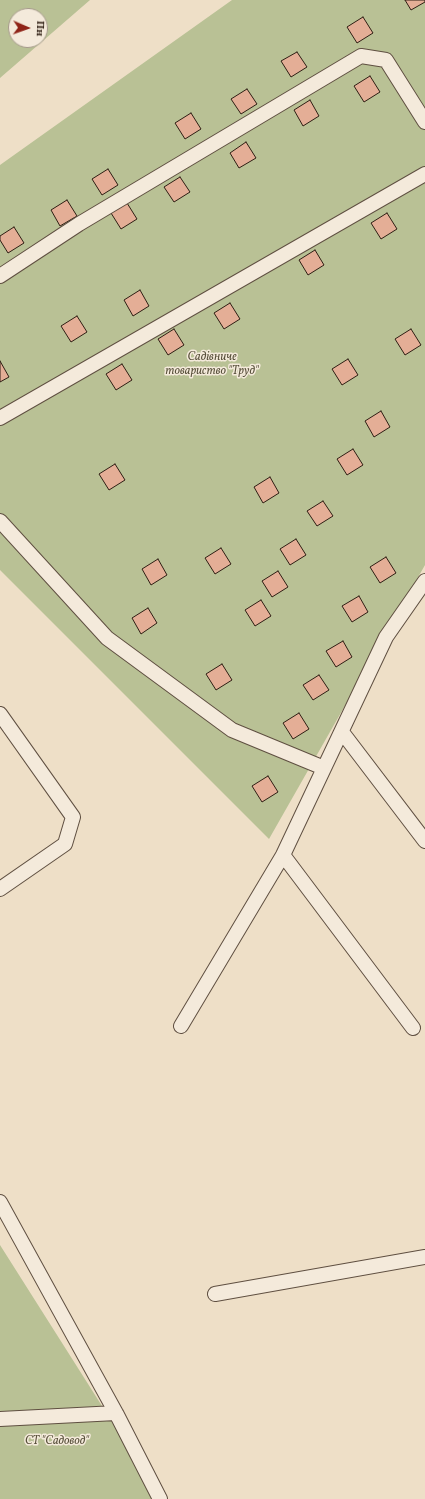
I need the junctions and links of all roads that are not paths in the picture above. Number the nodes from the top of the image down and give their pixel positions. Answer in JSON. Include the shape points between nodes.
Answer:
{"nodes":[{"id":1,"x":425,"y":122,"type":"edge"},
{"id":2,"x":425,"y":174,"type":"edge"},
{"id":3,"x":0,"y":276,"type":"edge"},
{"id":4,"x":0,"y":418,"type":"edge"},
{"id":5,"x":0,"y":521,"type":"edge"},
{"id":6,"x":425,"y":581,"type":"edge"},
{"id":7,"x":0,"y":714,"type":"edge"},
{"id":8,"x":342,"y":732,"type":"junction"},
{"id":9,"x":324,"y":768,"type":"junction"},
{"id":10,"x":425,"y":841,"type":"edge"},
{"id":11,"x":283,"y":855,"type":"junction"},
{"id":12,"x":0,"y":889,"type":"edge"},
{"id":13,"x":181,"y":1026,"type":"dead end"},
{"id":14,"x":413,"y":1028,"type":"dead end"},
{"id":15,"x":0,"y":1202,"type":"edge"},
{"id":16,"x":425,"y":1257,"type":"edge"},
{"id":17,"x":215,"y":1294,"type":"dead end"},
{"id":18,"x":116,"y":1413,"type":"junction"},
{"id":19,"x":0,"y":1419,"type":"edge"},
{"id":20,"x":160,"y":1499,"type":"edge"}],
"edges":[{"from":1,"to":3,"type":"lane","via":[[386,60],[361,56],[79,224]]},
{"from":2,"to":4,"type":"lane"},
{"from":5,"to":9,"type":"lane","via":[[107,638],[232,730]]},
{"from":6,"to":8,"type":"lane","via":[[386,637]]},
{"from":7,"to":12,"type":"lane","via":[[73,817],[64,844]]},
{"from":8,"to":9,"type":"lane"},
{"from":8,"to":10,"type":"lane"},
{"from":9,"to":11,"type":"lane"},
{"from":11,"to":13,"type":"lane"},
{"from":11,"to":14,"type":"lane"},
{"from":15,"to":18,"type":"lane"},
{"from":16,"to":17,"type":"lane"},
{"from":18,"to":19,"type":"lane"},
{"from":18,"to":20,"type":"lane"}]}
